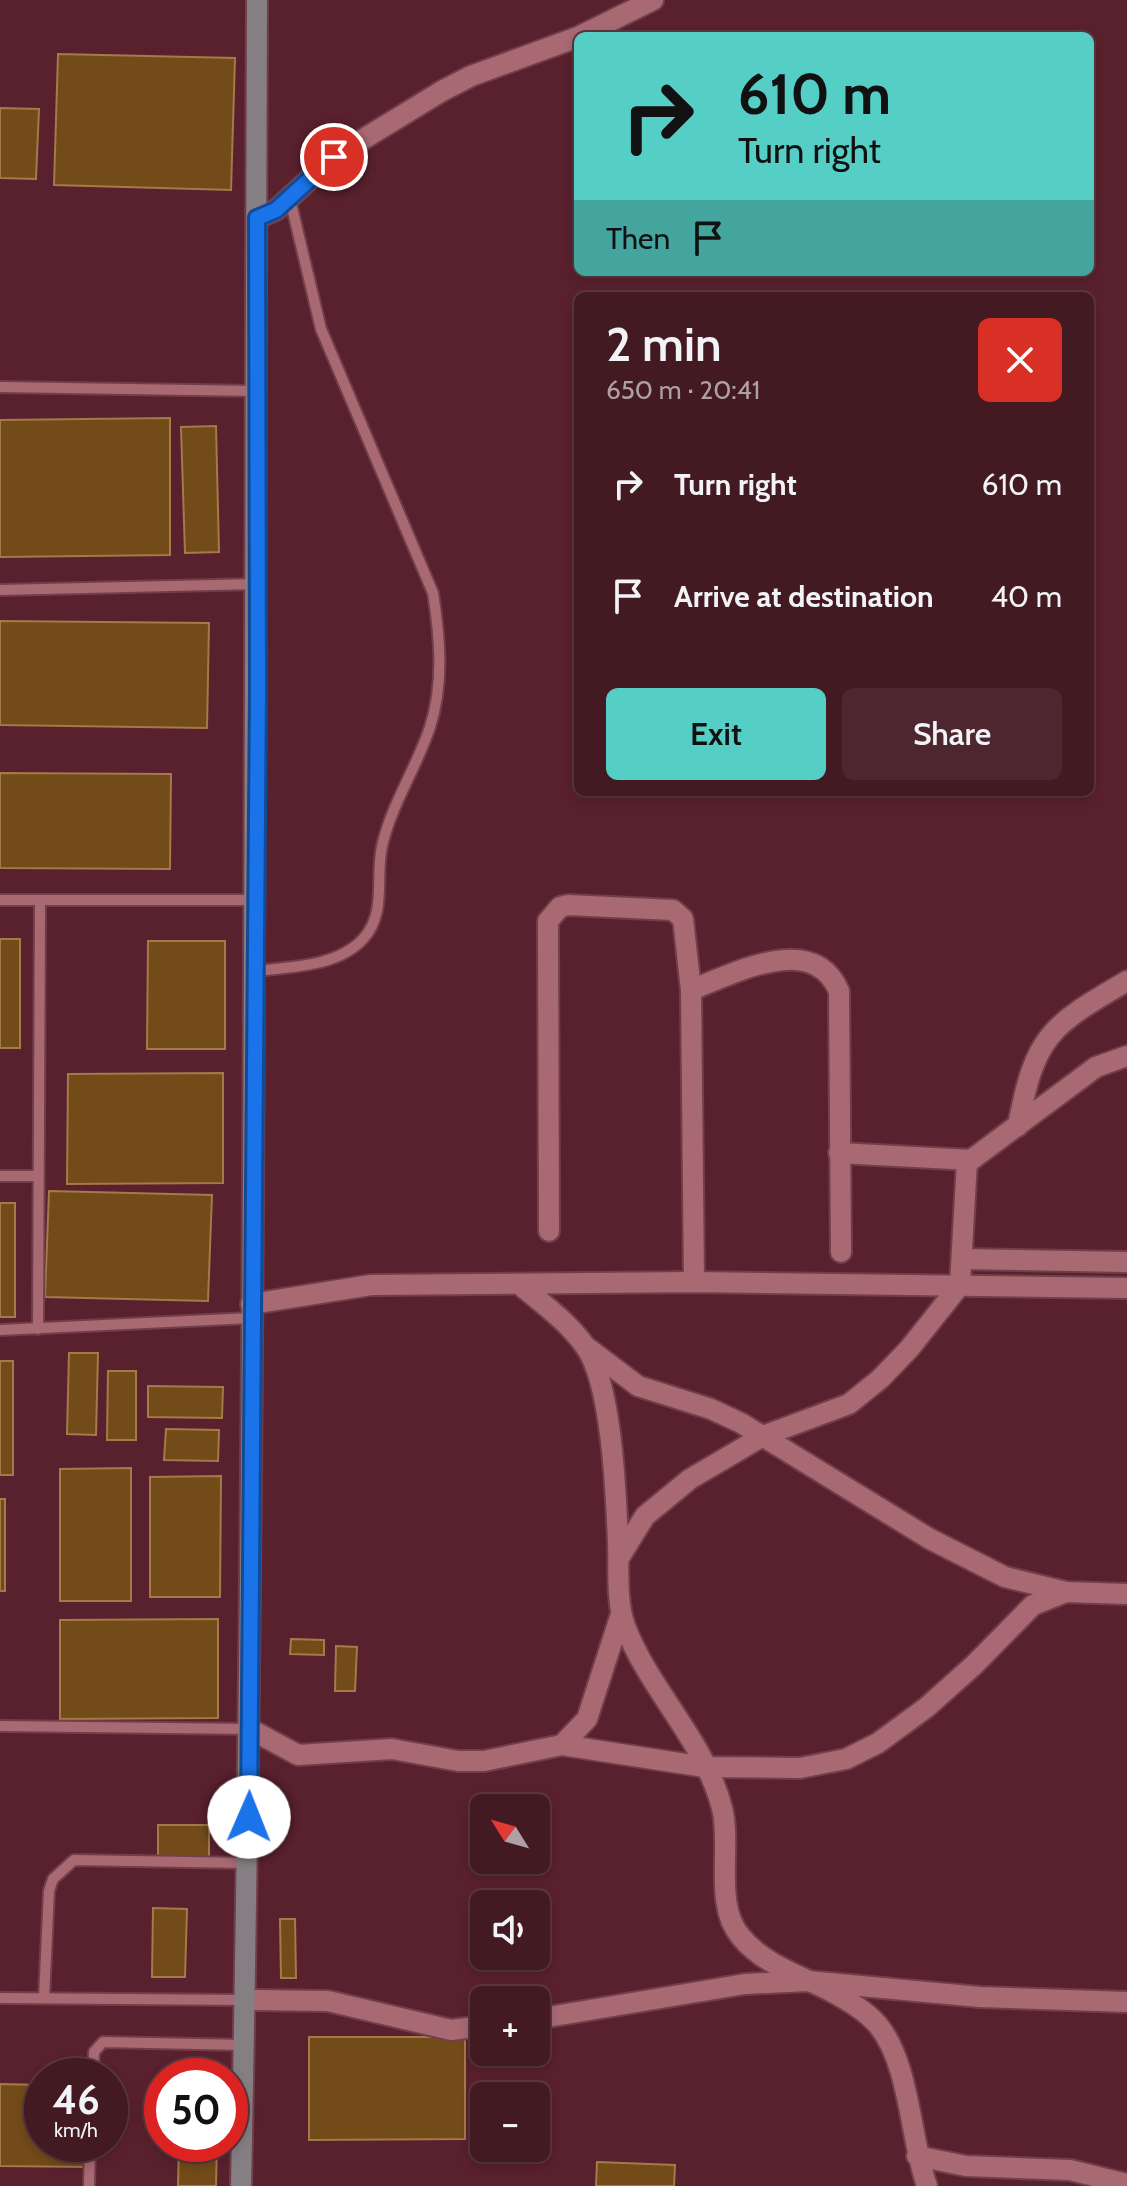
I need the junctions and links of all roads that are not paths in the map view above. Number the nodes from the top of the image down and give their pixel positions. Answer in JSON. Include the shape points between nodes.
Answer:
{"nodes":[{"id":1,"x":257,"y":0,"type":"edge"},
{"id":2,"x":653,"y":0,"type":"edge"},
{"id":3,"x":587,"y":32,"type":"edge"},
{"id":4,"x":574,"y":38,"type":"edge"},
{"id":5,"x":290,"y":199,"type":"junction"},
{"id":6,"x":257,"y":218,"type":"junction"},
{"id":7,"x":0,"y":387,"type":"edge"},
{"id":8,"x":258,"y":391,"type":"junction"},
{"id":9,"x":257,"y":584,"type":"junction"},
{"id":10,"x":0,"y":590,"type":"edge"},
{"id":11,"x":0,"y":900,"type":"edge"},
{"id":12,"x":40,"y":900,"type":"junction"},
{"id":13,"x":255,"y":900,"type":"junction"},
{"id":14,"x":254,"y":971,"type":"junction"},
{"id":15,"x":1127,"y":981,"type":"edge"},
{"id":16,"x":691,"y":990,"type":"junction"},
{"id":17,"x":1127,"y":1056,"type":"edge"},
{"id":18,"x":1018,"y":1126,"type":"junction"},
{"id":19,"x":839,"y":1153,"type":"junction"},
{"id":20,"x":967,"y":1161,"type":"junction"},
{"id":21,"x":0,"y":1176,"type":"edge"},
{"id":22,"x":36,"y":1176,"type":"junction"},
{"id":23,"x":549,"y":1231,"type":"dead end"},
{"id":24,"x":841,"y":1252,"type":"dead end"},
{"id":25,"x":962,"y":1259,"type":"junction"},
{"id":26,"x":1127,"y":1262,"type":"edge"},
{"id":27,"x":694,"y":1282,"type":"junction"},
{"id":28,"x":519,"y":1284,"type":"junction"},
{"id":29,"x":960,"y":1285,"type":"junction"},
{"id":30,"x":1127,"y":1288,"type":"edge"},
{"id":31,"x":251,"y":1311,"type":"junction"},
{"id":32,"x":38,"y":1329,"type":"junction"},
{"id":33,"x":0,"y":1330,"type":"edge"},
{"id":34,"x":586,"y":1347,"type":"junction"},
{"id":35,"x":763,"y":1436,"type":"junction"},
{"id":36,"x":619,"y":1559,"type":"junction"},
{"id":37,"x":1066,"y":1592,"type":"junction"},
{"id":38,"x":1127,"y":1594,"type":"edge"},
{"id":39,"x":621,"y":1614,"type":"junction"},
{"id":40,"x":0,"y":1726,"type":"edge"},
{"id":41,"x":250,"y":1729,"type":"junction"},
{"id":42,"x":562,"y":1745,"type":"junction"},
{"id":43,"x":705,"y":1767,"type":"junction"},
{"id":44,"x":247,"y":1863,"type":"junction"},
{"id":45,"x":807,"y":1981,"type":"junction"},
{"id":46,"x":0,"y":1998,"type":"edge"},
{"id":47,"x":44,"y":1998,"type":"junction"},
{"id":48,"x":245,"y":2000,"type":"junction"},
{"id":49,"x":1127,"y":2002,"type":"edge"},
{"id":50,"x":550,"y":2017,"type":"edge"},
{"id":51,"x":470,"y":2028,"type":"edge"},
{"id":52,"x":244,"y":2045,"type":"junction"},
{"id":53,"x":94,"y":2058,"type":"edge"},
{"id":54,"x":917,"y":2156,"type":"junction"},
{"id":55,"x":90,"y":2162,"type":"edge"},
{"id":56,"x":1127,"y":2184,"type":"edge"},
{"id":57,"x":89,"y":2186,"type":"edge"},
{"id":58,"x":241,"y":2186,"type":"edge"},
{"id":59,"x":927,"y":2186,"type":"edge"}],
"edges":[{"from":1,"to":6,"type":"main road"},
{"from":2,"to":3,"type":"street"},
{"from":4,"to":5,"type":"street","via":[[442,91],[334,157]]},
{"from":5,"to":6,"type":"street"},
{"from":5,"to":14,"type":"lane","via":[[321,329],[433,593],[439,667],[430,728],[382,848],[375,923],[349,951],[325,961]]},
{"from":6,"to":8,"type":"main road"},
{"from":7,"to":8,"type":"lane"},
{"from":8,"to":9,"type":"main road"},
{"from":9,"to":10,"type":"lane"},
{"from":9,"to":13,"type":"main road"},
{"from":11,"to":12,"type":"lane"},
{"from":12,"to":13,"type":"lane"},
{"from":12,"to":22,"type":"lane"},
{"from":13,"to":14,"type":"main road"},
{"from":14,"to":31,"type":"main road"},
{"from":15,"to":18,"type":"street","via":[[1055,1027],[1035,1057]]},
{"from":16,"to":19,"type":"street","via":[[769,963],[799,960],[825,968],[839,991]]},
{"from":16,"to":23,"type":"street","via":[[683,919],[673,910],[568,905],[552,913]]},
{"from":16,"to":27,"type":"street"},
{"from":17,"to":18,"type":"street","via":[[1096,1067]]},
{"from":18,"to":20,"type":"street"},
{"from":19,"to":20,"type":"street"},
{"from":19,"to":24,"type":"street"},
{"from":20,"to":25,"type":"street"},
{"from":21,"to":22,"type":"lane"},
{"from":22,"to":32,"type":"lane"},
{"from":25,"to":26,"type":"street"},
{"from":25,"to":29,"type":"street"},
{"from":27,"to":28,"type":"street"},
{"from":27,"to":29,"type":"street"},
{"from":28,"to":31,"type":"street","via":[[371,1285]]},
{"from":28,"to":34,"type":"street"},
{"from":29,"to":30,"type":"street"},
{"from":29,"to":35,"type":"street","via":[[890,1369],[849,1404]]},
{"from":31,"to":32,"type":"lane"},
{"from":31,"to":41,"type":"main road"},
{"from":32,"to":33,"type":"lane"},
{"from":34,"to":35,"type":"street","via":[[638,1386],[711,1409]]},
{"from":34,"to":36,"type":"street","via":[[603,1395]]},
{"from":35,"to":36,"type":"street","via":[[664,1498],[645,1516]]},
{"from":35,"to":37,"type":"street","via":[[930,1539],[1005,1577]]},
{"from":36,"to":39,"type":"street"},
{"from":37,"to":38,"type":"street"},
{"from":37,"to":43,"type":"street","via":[[1033,1605],[927,1707],[846,1759],[800,1768]]},
{"from":39,"to":42,"type":"street","via":[[587,1719]]},
{"from":39,"to":43,"type":"street","via":[[633,1645]]},
{"from":40,"to":41,"type":"lane"},
{"from":41,"to":42,"type":"street","via":[[284,1750],[320,1756],[392,1749],[484,1761]]},
{"from":41,"to":44,"type":"main road"},
{"from":42,"to":43,"type":"street"},
{"from":43,"to":45,"type":"street","via":[[725,1823],[730,1917],[740,1937],[764,1957]]},
{"from":44,"to":47,"type":"lane","via":[[74,1860],[53,1879],[49,1891]]},
{"from":44,"to":48,"type":"main road"},
{"from":45,"to":49,"type":"street","via":[[980,1997]]},
{"from":45,"to":50,"type":"street","via":[[745,1984]]},
{"from":45,"to":54,"type":"street","via":[[861,2009],[888,2039]]},
{"from":46,"to":47,"type":"lane"},
{"from":47,"to":48,"type":"lane"},
{"from":48,"to":51,"type":"street","via":[[328,2001],[451,2030]]},
{"from":48,"to":52,"type":"main road"},
{"from":52,"to":53,"type":"lane","via":[[103,2042]]},
{"from":52,"to":58,"type":"main road"},
{"from":54,"to":56,"type":"street","via":[[966,2166],[1070,2170]]},
{"from":54,"to":59,"type":"street"},
{"from":55,"to":57,"type":"lane"}]}
